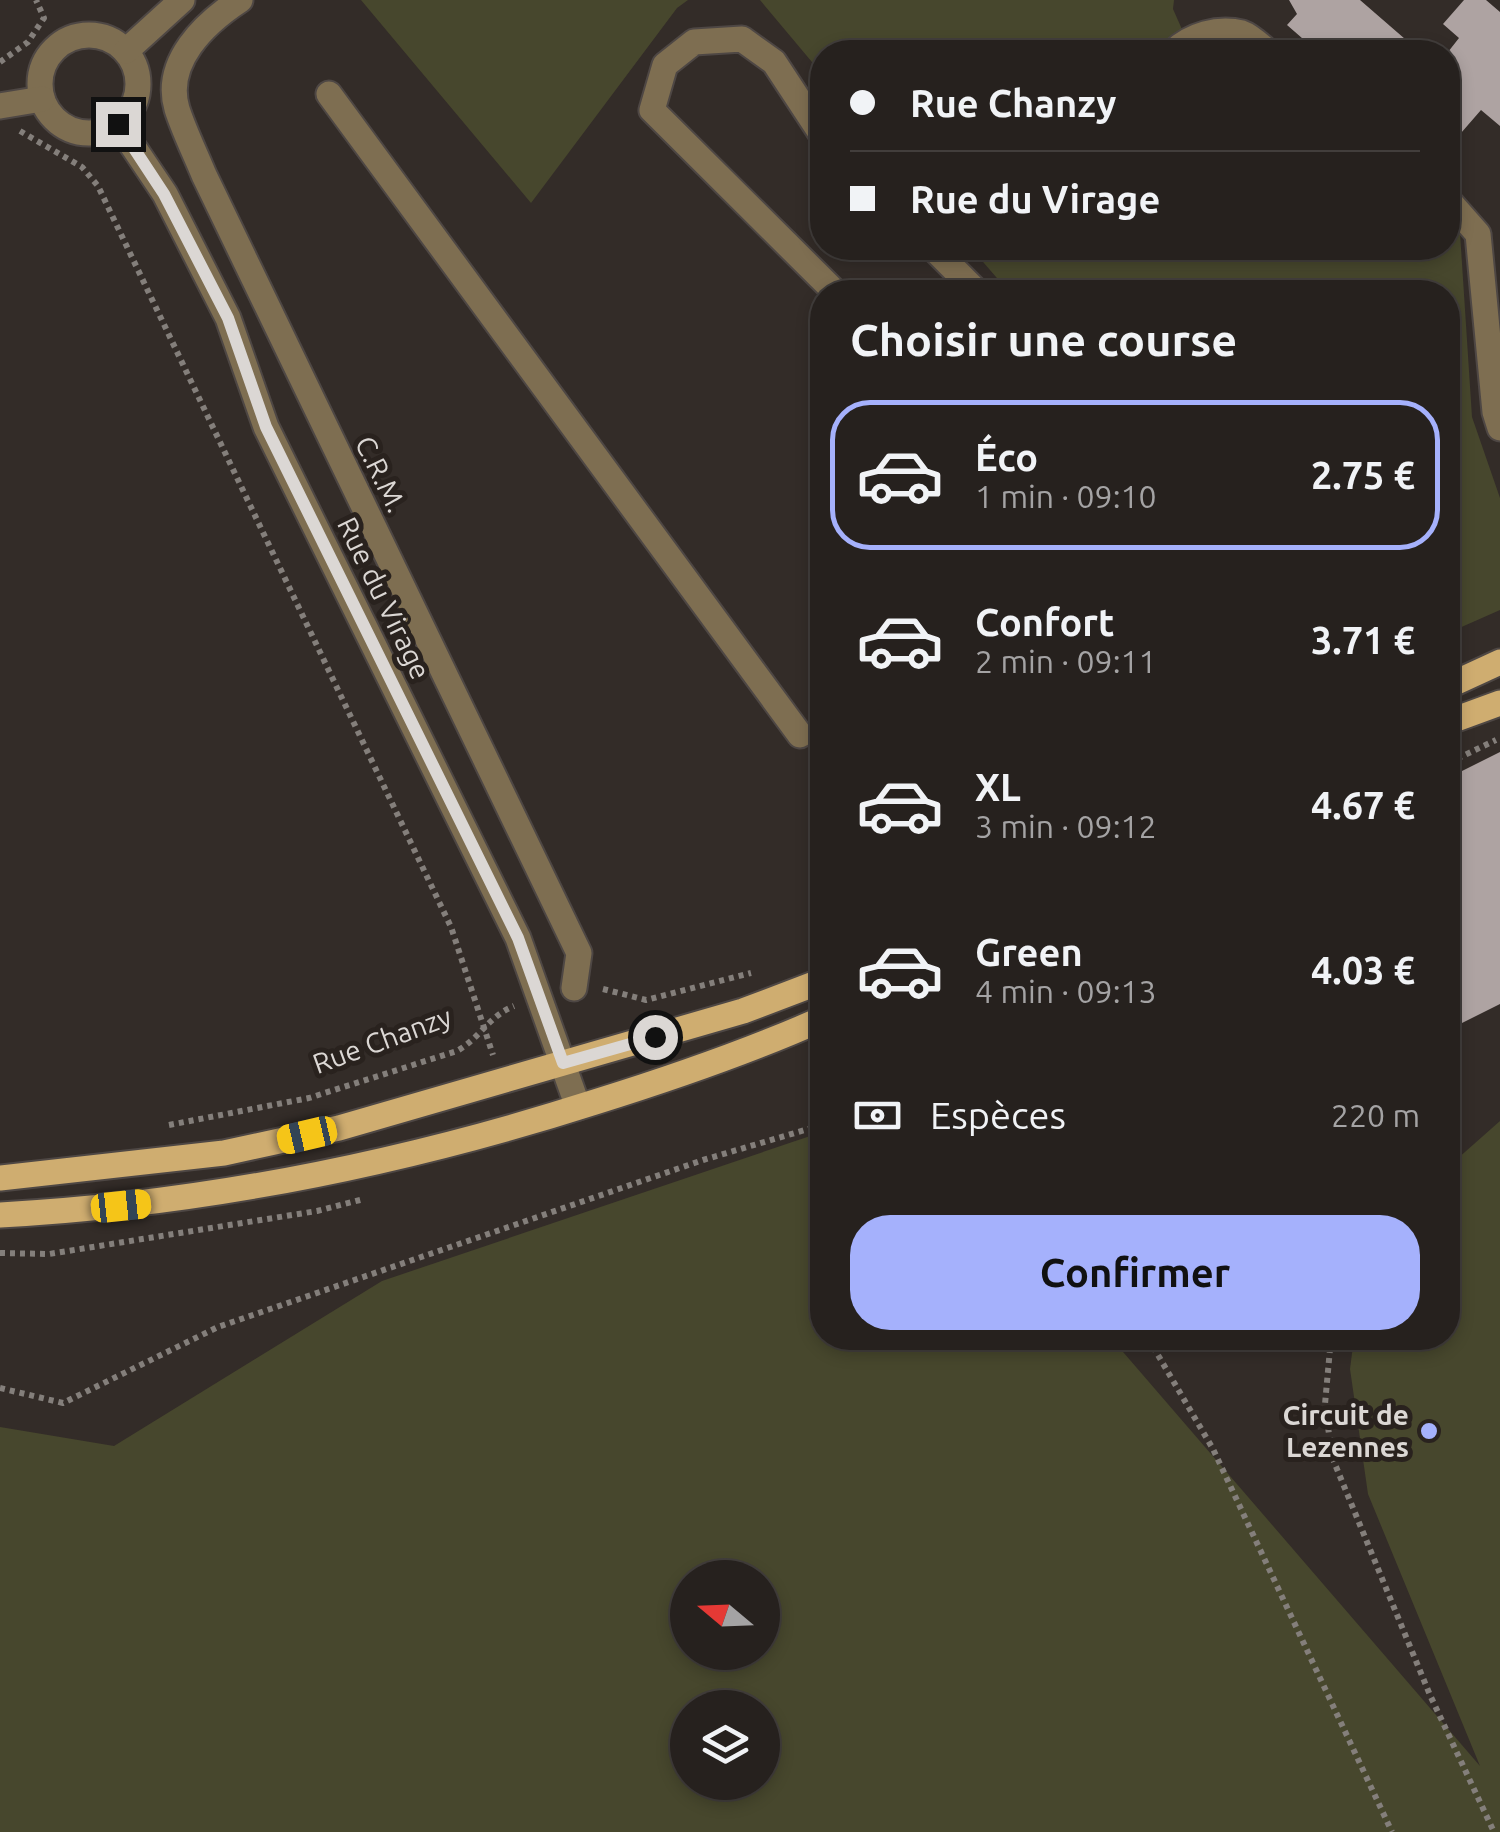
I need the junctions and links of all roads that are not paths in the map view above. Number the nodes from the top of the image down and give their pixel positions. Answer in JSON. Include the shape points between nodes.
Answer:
{"nodes":[{"id":1,"x":182,"y":0,"type":"edge"},
{"id":2,"x":240,"y":0,"type":"edge"},
{"id":3,"x":1191,"y":40,"type":"edge"},
{"id":4,"x":1253,"y":40,"type":"edge"},
{"id":5,"x":126,"y":51,"type":"junction"},
{"id":6,"x":329,"y":94,"type":"dead end"},
{"id":7,"x":42,"y":98,"type":"junction"},
{"id":8,"x":0,"y":106,"type":"edge"},
{"id":9,"x":810,"y":117,"type":"edge"},
{"id":10,"x":118,"y":124,"type":"junction"},
{"id":11,"x":1460,"y":214,"type":"edge"},
{"id":12,"x":945,"y":260,"type":"edge"},
{"id":13,"x":822,"y":280,"type":"edge"},
{"id":14,"x":965,"y":280,"type":"edge"},
{"id":15,"x":1500,"y":428,"type":"edge"},
{"id":16,"x":1500,"y":662,"type":"edge"},
{"id":17,"x":1460,"y":680,"type":"edge"},
{"id":18,"x":1500,"y":704,"type":"edge"},
{"id":19,"x":1460,"y":718,"type":"edge"},
{"id":20,"x":800,"y":735,"type":"dead end"},
{"id":21,"x":810,"y":986,"type":"edge"},
{"id":22,"x":574,"y":988,"type":"road end"},
{"id":23,"x":810,"y":1024,"type":"edge"},
{"id":24,"x":563,"y":1063,"type":"junction"},
{"id":25,"x":578,"y":1107,"type":"junction"},
{"id":26,"x":0,"y":1178,"type":"edge"},
{"id":27,"x":0,"y":1214,"type":"edge"}],
"edges":[{"from":1,"to":5,"type":"street"},
{"from":2,"to":22,"type":"street","name":"C.R.M.","via":[[210,19],[190,44],[174,79],[176,106],[579,953]]},
{"from":3,"to":4,"type":"street","via":[[1212,31]]},
{"from":5,"to":7,"type":"street","via":[[94,35],[65,42],[44,66]]},
{"from":5,"to":10,"type":"street","via":[[138,90]]},
{"from":6,"to":20,"type":"street"},
{"from":7,"to":8,"type":"street"},
{"from":7,"to":10,"type":"street","via":[[60,124],[79,132]]},
{"from":9,"to":13,"type":"street","via":[[774,62],[742,39],[694,42],[665,66],[652,110]]},
{"from":10,"to":24,"type":"street","name":"Rue du Virage","via":[[164,194],[228,318],[266,427],[508,916]]},
{"from":11,"to":15,"type":"street","via":[[1478,234]]},
{"from":12,"to":14,"type":"street"},
{"from":16,"to":17,"type":"main road"},
{"from":18,"to":19,"type":"main road"},
{"from":21,"to":24,"type":"main road"},
{"from":23,"to":25,"type":"main road"},
{"from":24,"to":25,"type":"street","name":"Rue du Virage"},
{"from":24,"to":26,"type":"main road","via":[[339,1128],[224,1153]]},
{"from":25,"to":27,"type":"main road","via":[[464,1142],[254,1188]]}]}
